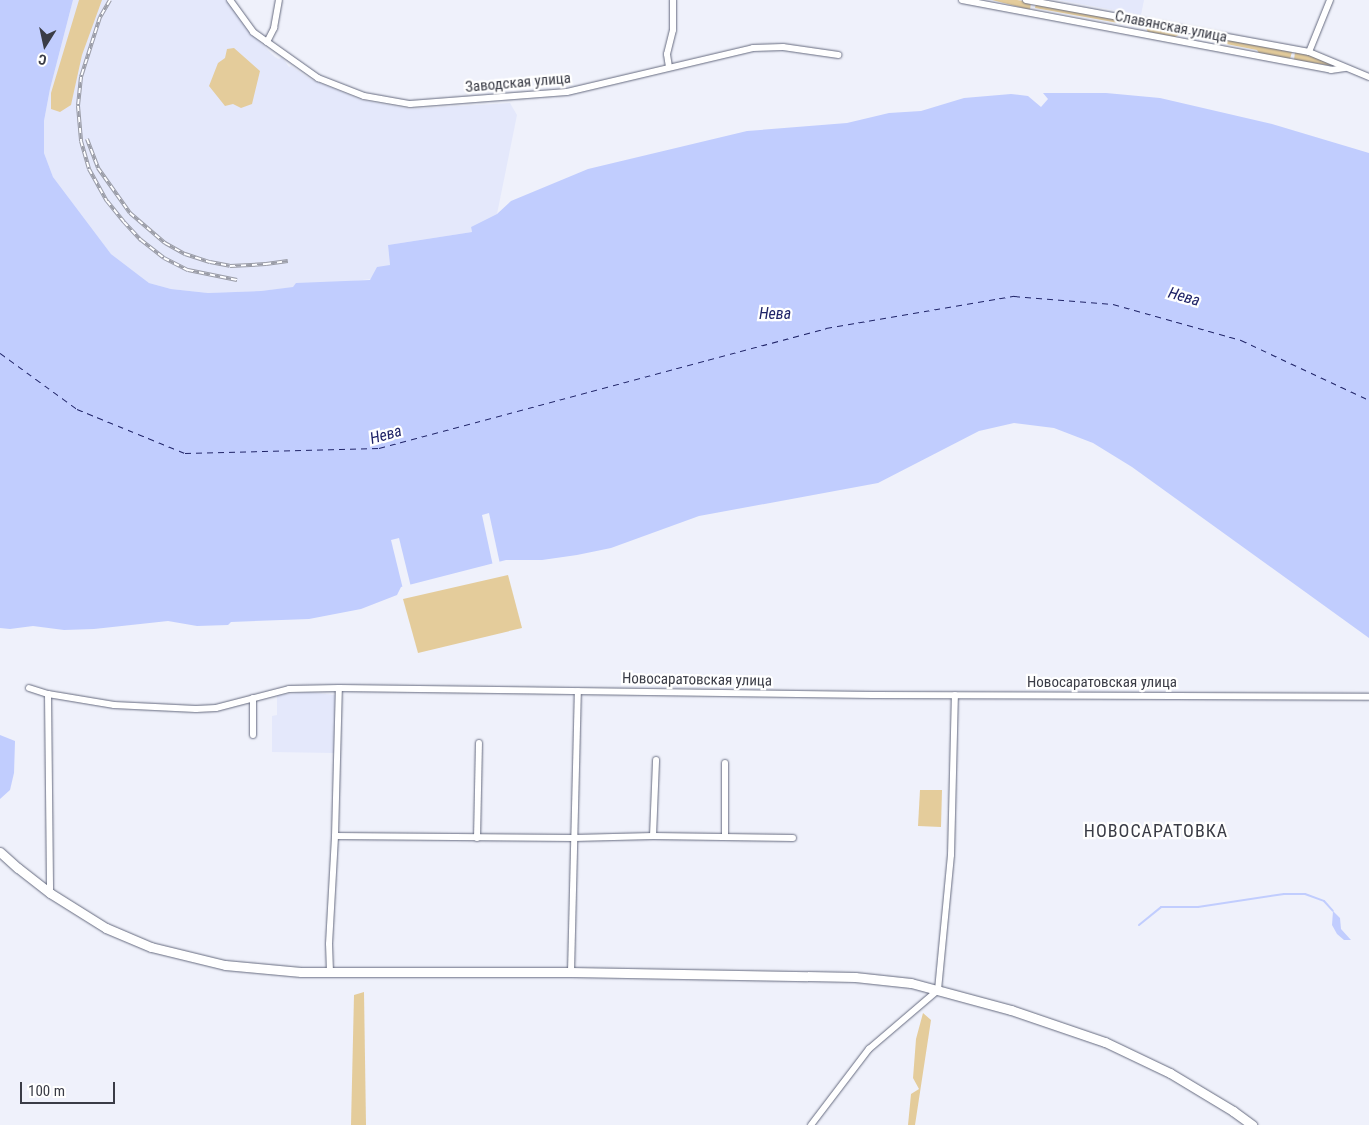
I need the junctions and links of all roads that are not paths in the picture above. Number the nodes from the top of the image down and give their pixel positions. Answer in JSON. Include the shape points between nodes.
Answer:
{"nodes":[{"id":1,"x":230,"y":0,"type":"edge"},
{"id":2,"x":279,"y":0,"type":"edge"},
{"id":3,"x":673,"y":0,"type":"edge"},
{"id":4,"x":962,"y":0,"type":"edge"},
{"id":5,"x":1026,"y":0,"type":"edge"},
{"id":6,"x":1330,"y":0,"type":"edge"},
{"id":7,"x":1046,"y":2,"type":"edge"},
{"id":8,"x":1188,"y":30,"type":"junction"},
{"id":9,"x":267,"y":42,"type":"junction"},
{"id":10,"x":1186,"y":42,"type":"junction"},
{"id":11,"x":1309,"y":52,"type":"junction"},
{"id":12,"x":838,"y":55,"type":"dead end"},
{"id":13,"x":669,"y":67,"type":"junction"},
{"id":14,"x":1344,"y":68,"type":"junction"},
{"id":15,"x":1369,"y":77,"type":"edge"},
{"id":16,"x":29,"y":688,"type":"dead end"},
{"id":17,"x":339,"y":688,"type":"junction"},
{"id":18,"x":578,"y":691,"type":"junction"},
{"id":19,"x":48,"y":694,"type":"junction"},
{"id":20,"x":955,"y":695,"type":"junction"},
{"id":21,"x":1369,"y":697,"type":"edge"},
{"id":22,"x":253,"y":698,"type":"junction"},
{"id":23,"x":253,"y":735,"type":"dead end"},
{"id":24,"x":479,"y":743,"type":"dead end"},
{"id":25,"x":656,"y":760,"type":"dead end"},
{"id":26,"x":725,"y":763,"type":"dead end"},
{"id":27,"x":335,"y":836,"type":"junction"},
{"id":28,"x":653,"y":836,"type":"junction"},
{"id":29,"x":724,"y":837,"type":"junction"},
{"id":30,"x":477,"y":838,"type":"junction"},
{"id":31,"x":574,"y":838,"type":"junction"},
{"id":32,"x":793,"y":838,"type":"dead end"},
{"id":33,"x":0,"y":852,"type":"edge"},
{"id":34,"x":50,"y":893,"type":"junction"},
{"id":35,"x":330,"y":972,"type":"junction"},
{"id":36,"x":571,"y":972,"type":"junction"},
{"id":37,"x":938,"y":990,"type":"junction"},
{"id":38,"x":811,"y":1125,"type":"edge"},
{"id":39,"x":1252,"y":1125,"type":"edge"}],
"edges":[{"from":1,"to":9,"type":"street","name":"Заводская улица","via":[[253,32]]},
{"from":2,"to":9,"type":"street","via":[[274,28]]},
{"from":3,"to":13,"type":"street","via":[[673,30],[667,54]]},
{"from":4,"to":10,"type":"street","name":"Славянская улица"},
{"from":5,"to":7,"type":"street","name":"Славянская улица"},
{"from":6,"to":11,"type":"street"},
{"from":7,"to":8,"type":"street","name":"Славянская улица"},
{"from":8,"to":10,"type":"street"},
{"from":8,"to":11,"type":"street","name":"Славянская улица"},
{"from":9,"to":13,"type":"street","name":"Заводская улица","via":[[318,78],[364,96],[410,104],[567,92]]},
{"from":10,"to":14,"type":"street","name":"Славянская улица","via":[[1331,70]]},
{"from":11,"to":14,"type":"street","name":"Славянская улица"},
{"from":12,"to":13,"type":"street","name":"Заводская улица","via":[[783,47],[754,48]]},
{"from":14,"to":15,"type":"street","name":"Славянская улица"},
{"from":16,"to":19,"type":"street","name":"Новосаратовская улица"},
{"from":17,"to":18,"type":"street","name":"Новосаратовская улица"},
{"from":17,"to":22,"type":"street","name":"Новосаратовская улица","via":[[289,689]]},
{"from":17,"to":27,"type":"street"},
{"from":18,"to":20,"type":"street","name":"Новосаратовская улица"},
{"from":18,"to":31,"type":"street"},
{"from":19,"to":22,"type":"street","name":"Новосаратовская улица","via":[[114,704],[196,709],[216,708]]},
{"from":19,"to":34,"type":"street"},
{"from":20,"to":21,"type":"street","name":"Новосаратовская улица"},
{"from":20,"to":37,"type":"street","via":[[951,855]]},
{"from":22,"to":23,"type":"street"},
{"from":24,"to":30,"type":"street"},
{"from":25,"to":28,"type":"street"},
{"from":26,"to":29,"type":"street"},
{"from":27,"to":30,"type":"street"},
{"from":27,"to":35,"type":"street"},
{"from":28,"to":29,"type":"street"},
{"from":28,"to":31,"type":"street"},
{"from":29,"to":32,"type":"street"},
{"from":30,"to":31,"type":"street"},
{"from":31,"to":36,"type":"street"},
{"from":33,"to":34,"type":"main road"},
{"from":34,"to":35,"type":"main road","via":[[106,928],[151,947],[225,965]]},
{"from":35,"to":36,"type":"main road"},
{"from":36,"to":37,"type":"main road","via":[[855,977]]},
{"from":37,"to":38,"type":"street","via":[[869,1049]]},
{"from":37,"to":39,"type":"main road","via":[[1011,1010],[1104,1042],[1170,1073]]}]}
